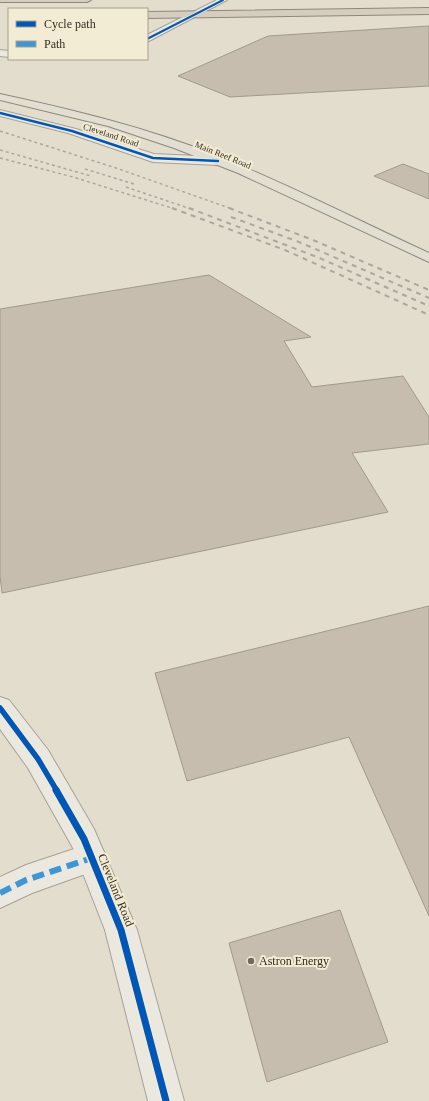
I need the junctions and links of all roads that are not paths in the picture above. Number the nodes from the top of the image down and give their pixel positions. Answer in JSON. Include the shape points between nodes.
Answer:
{"nodes":[{"id":1,"x":0,"y":0,"type":"edge"},
{"id":2,"x":86,"y":0,"type":"edge"},
{"id":3,"x":223,"y":0,"type":"edge"},
{"id":4,"x":189,"y":6,"type":"dead end"},
{"id":5,"x":429,"y":11,"type":"edge"},
{"id":6,"x":362,"y":13,"type":"junction"},
{"id":7,"x":148,"y":15,"type":"edge"},
{"id":8,"x":169,"y":15,"type":"junction"},
{"id":9,"x":193,"y":15,"type":"junction"},
{"id":10,"x":148,"y":26,"type":"edge"},
{"id":11,"x":164,"y":31,"type":"junction"},
{"id":12,"x":148,"y":39,"type":"edge"},
{"id":13,"x":0,"y":97,"type":"edge"},
{"id":14,"x":0,"y":113,"type":"edge"},
{"id":15,"x":218,"y":161,"type":"junction"},
{"id":16,"x":429,"y":258,"type":"edge"},
{"id":17,"x":0,"y":708,"type":"edge"},
{"id":18,"x":92,"y":858,"type":"junction"},
{"id":19,"x":0,"y":893,"type":"edge"},
{"id":20,"x":166,"y":1101,"type":"edge"}],
"edges":[{"from":1,"to":2,"type":"highway"},
{"from":3,"to":9,"type":"street"},
{"from":4,"to":8,"type":"street"},
{"from":5,"to":6,"type":"highway"},
{"from":6,"to":9,"type":"highway"},
{"from":6,"to":11,"type":"highway","via":[[224,19]]},
{"from":7,"to":8,"type":"highway"},
{"from":8,"to":9,"type":"highway"},
{"from":8,"to":10,"type":"street"},
{"from":9,"to":11,"type":"street"},
{"from":11,"to":12,"type":"street"},
{"from":13,"to":15,"type":"main road","name":"Main Reef Road","via":[[133,130]]},
{"from":14,"to":15,"type":"street","name":"Cleveland Road","via":[[72,131],[153,158]]},
{"from":15,"to":16,"type":"main road","name":"Main Reef Road","via":[[308,199]]},
{"from":17,"to":18,"type":"street","name":"Cleveland Road","via":[[38,760],[84,839]]},
{"from":18,"to":19,"type":"street","via":[[26,880]]},
{"from":18,"to":20,"type":"street","name":"Cleveland Road","via":[[121,930]]}]}
